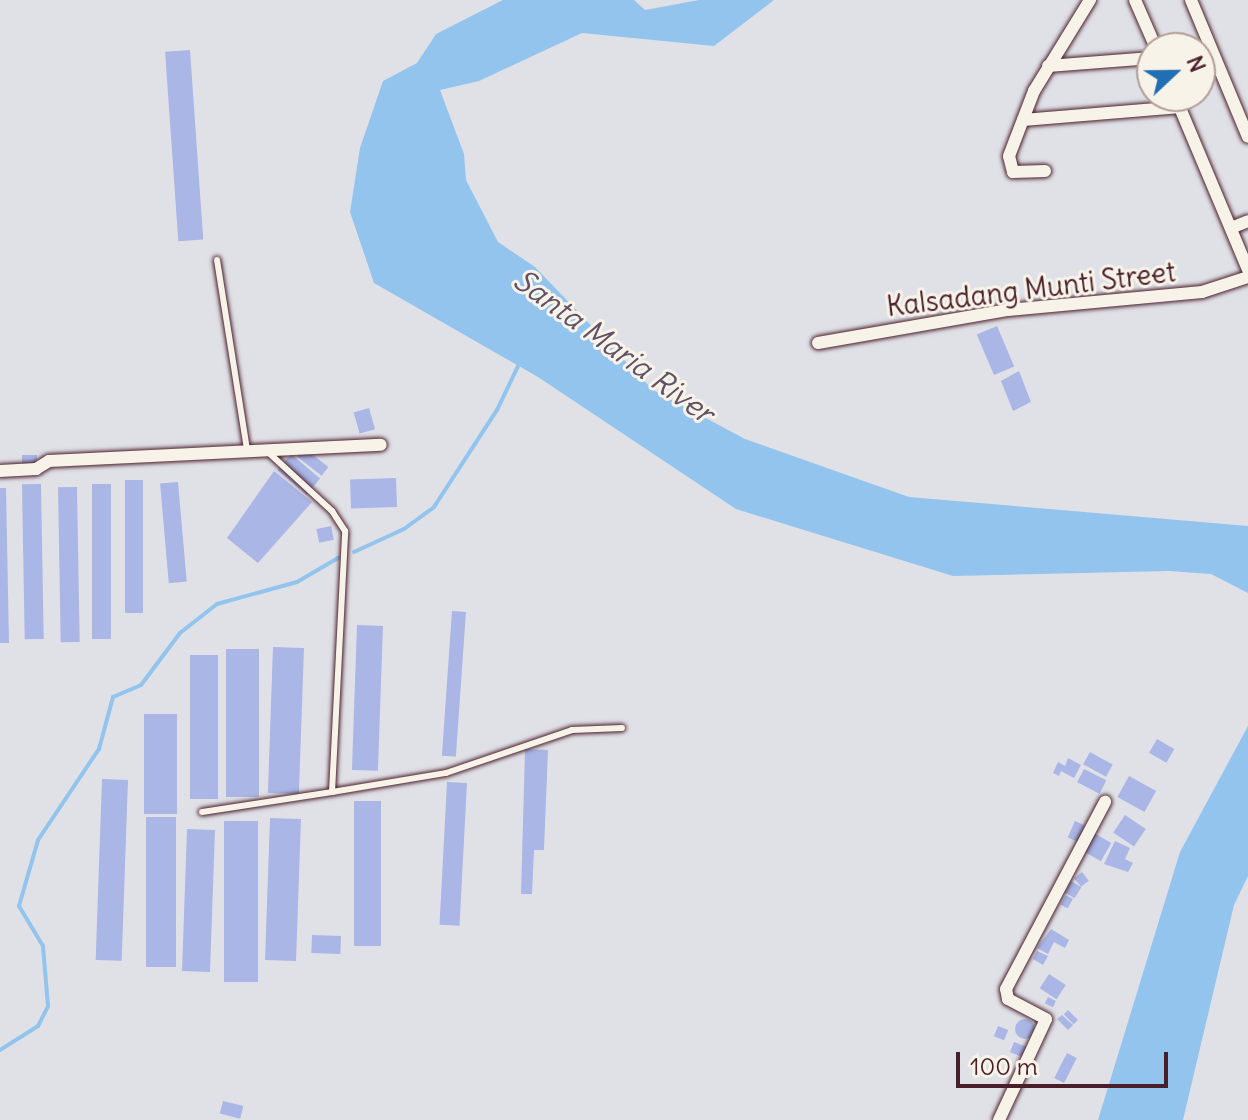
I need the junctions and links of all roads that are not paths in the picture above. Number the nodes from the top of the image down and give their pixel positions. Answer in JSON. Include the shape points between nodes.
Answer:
{"nodes":[{"id":1,"x":1090,"y":0,"type":"edge"},
{"id":2,"x":1135,"y":0,"type":"edge"},
{"id":3,"x":1191,"y":0,"type":"edge"},
{"id":4,"x":1149,"y":32,"type":"edge"},
{"id":5,"x":1136,"y":59,"type":"edge"},
{"id":6,"x":1048,"y":66,"type":"junction"},
{"id":7,"x":1136,"y":106,"type":"edge"},
{"id":8,"x":1183,"y":112,"type":"edge"},
{"id":9,"x":1023,"y":120,"type":"junction"},
{"id":10,"x":1248,"y":137,"type":"edge"},
{"id":11,"x":1045,"y":171,"type":"dead end"},
{"id":12,"x":1248,"y":221,"type":"edge"},
{"id":13,"x":1231,"y":228,"type":"junction"},
{"id":14,"x":217,"y":260,"type":"dead end"},
{"id":15,"x":1248,"y":270,"type":"edge"},
{"id":16,"x":1248,"y":277,"type":"edge"},
{"id":17,"x":818,"y":343,"type":"dead end"},
{"id":18,"x":381,"y":445,"type":"dead end"},
{"id":19,"x":263,"y":448,"type":"junction"},
{"id":20,"x":247,"y":449,"type":"junction"},
{"id":21,"x":0,"y":471,"type":"edge"},
{"id":22,"x":622,"y":728,"type":"dead end"},
{"id":23,"x":332,"y":792,"type":"junction"},
{"id":24,"x":1105,"y":802,"type":"dead end"},
{"id":25,"x":202,"y":812,"type":"dead end"},
{"id":26,"x":999,"y":1120,"type":"edge"}],
"edges":[{"from":1,"to":6,"type":"street"},
{"from":2,"to":4,"type":"street"},
{"from":3,"to":10,"type":"street"},
{"from":5,"to":6,"type":"street"},
{"from":6,"to":9,"type":"street"},
{"from":7,"to":9,"type":"street"},
{"from":8,"to":13,"type":"street"},
{"from":9,"to":11,"type":"street","via":[[1008,167],[1013,172]]},
{"from":12,"to":13,"type":"street"},
{"from":13,"to":15,"type":"street"},
{"from":14,"to":20,"type":"lane"},
{"from":16,"to":17,"type":"street","name":"Kalsadang Munti Street","via":[[1202,292],[1008,310]]},
{"from":18,"to":19,"type":"street"},
{"from":19,"to":20,"type":"street"},
{"from":19,"to":23,"type":"lane","via":[[332,511],[345,531]]},
{"from":20,"to":21,"type":"street","via":[[49,461],[36,469]]},
{"from":22,"to":23,"type":"lane","via":[[572,730],[446,773]]},
{"from":23,"to":25,"type":"lane"},
{"from":24,"to":26,"type":"street","via":[[1006,989],[1008,999],[1046,1019]]}]}
